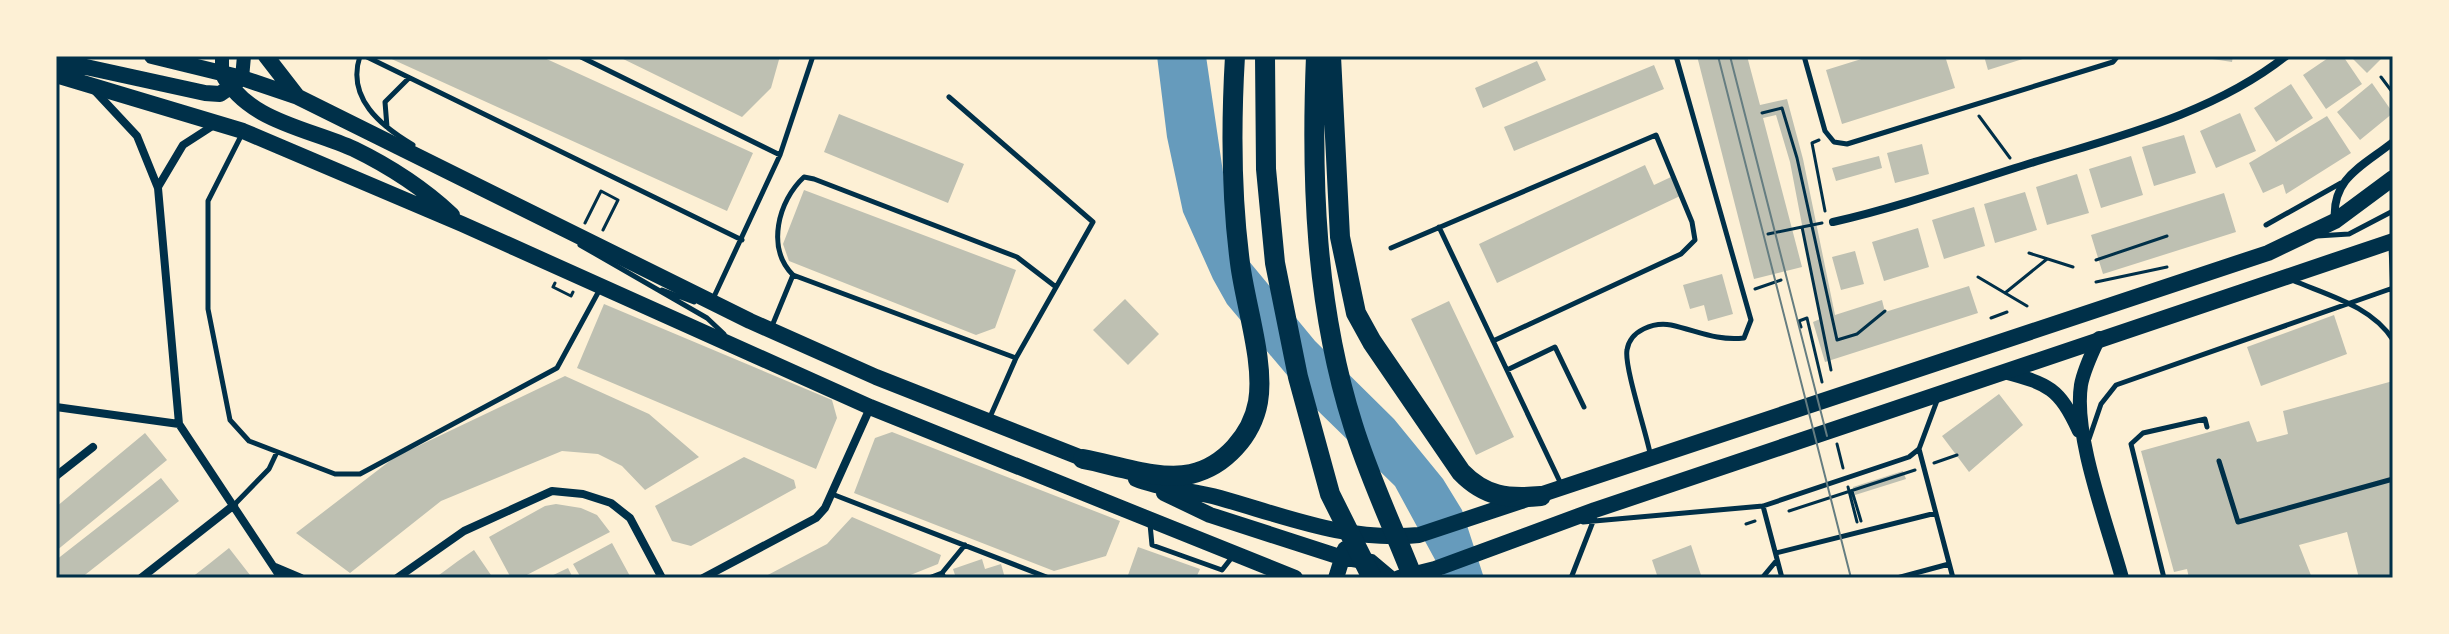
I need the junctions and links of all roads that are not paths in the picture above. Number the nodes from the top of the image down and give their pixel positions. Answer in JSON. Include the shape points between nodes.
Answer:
{"nodes":[{"id":1,"x":152,"y":56,"type":"edge"},
{"id":2,"x":222,"y":56,"type":"edge"},
{"id":3,"x":244,"y":56,"type":"edge"},
{"id":4,"x":266,"y":56,"type":"edge"},
{"id":5,"x":362,"y":56,"type":"edge"},
{"id":6,"x":579,"y":56,"type":"edge"},
{"id":7,"x":813,"y":56,"type":"edge"},
{"id":8,"x":1235,"y":56,"type":"edge"},
{"id":9,"x":1265,"y":56,"type":"edge"},
{"id":10,"x":1676,"y":56,"type":"edge"},
{"id":11,"x":1804,"y":56,"type":"edge"},
{"id":12,"x":2118,"y":56,"type":"edge"},
{"id":13,"x":2286,"y":56,"type":"edge"},
{"id":14,"x":1321,"y":57,"type":"edge"},
{"id":15,"x":56,"y":64,"type":"edge"},
{"id":16,"x":56,"y":75,"type":"edge"},
{"id":17,"x":409,"y":78,"type":"junction"},
{"id":18,"x":232,"y":80,"type":"junction"},
{"id":19,"x":88,"y":84,"type":"junction"},
{"id":20,"x":298,"y":97,"type":"junction"},
{"id":21,"x":949,"y":97,"type":"dead end"},
{"id":22,"x":219,"y":123,"type":"junction"},
{"id":23,"x":243,"y":131,"type":"junction"},
{"id":24,"x":2393,"y":142,"type":"edge"},
{"id":25,"x":398,"y":146,"type":"junction"},
{"id":26,"x":780,"y":155,"type":"junction"},
{"id":27,"x":2393,"y":178,"type":"edge"},
{"id":28,"x":2341,"y":183,"type":"junction"},
{"id":29,"x":158,"y":188,"type":"junction"},
{"id":30,"x":2393,"y":211,"type":"edge"},
{"id":31,"x":2335,"y":221,"type":"junction"},
{"id":32,"x":1833,"y":222,"type":"dead end"},
{"id":33,"x":462,"y":224,"type":"junction"},
{"id":34,"x":2266,"y":225,"type":"dead end"},
{"id":35,"x":1439,"y":227,"type":"junction"},
{"id":36,"x":2308,"y":237,"type":"junction"},
{"id":37,"x":742,"y":240,"type":"junction"},
{"id":38,"x":2392,"y":241,"type":"edge"},
{"id":39,"x":1391,"y":248,"type":"dead end"},
{"id":40,"x":793,"y":275,"type":"junction"},
{"id":41,"x":2287,"y":278,"type":"junction"},
{"id":42,"x":646,"y":285,"type":"junction"},
{"id":43,"x":601,"y":287,"type":"junction"},
{"id":44,"x":1056,"y":287,"type":"junction"},
{"id":45,"x":2392,"y":290,"type":"edge"},
{"id":46,"x":712,"y":301,"type":"junction"},
{"id":47,"x":2347,"y":304,"type":"junction"},
{"id":48,"x":750,"y":321,"type":"junction"},
{"id":49,"x":770,"y":330,"type":"junction"},
{"id":50,"x":2099,"y":338,"type":"junction"},
{"id":51,"x":2393,"y":340,"type":"edge"},
{"id":52,"x":1493,"y":341,"type":"junction"},
{"id":53,"x":739,"y":349,"type":"junction"},
{"id":54,"x":1016,"y":358,"type":"junction"},
{"id":55,"x":1507,"y":370,"type":"junction"},
{"id":56,"x":2004,"y":372,"type":"junction"},
{"id":57,"x":1939,"y":393,"type":"junction"},
{"id":58,"x":56,"y":407,"type":"edge"},
{"id":59,"x":870,"y":407,"type":"junction"},
{"id":60,"x":1584,"y":407,"type":"dead end"},
{"id":61,"x":988,"y":421,"type":"junction"},
{"id":62,"x":179,"y":424,"type":"junction"},
{"id":63,"x":2207,"y":427,"type":"dead end"},
{"id":64,"x":2086,"y":446,"type":"junction"},
{"id":65,"x":93,"y":447,"type":"dead end"},
{"id":66,"x":1919,"y":449,"type":"junction"},
{"id":67,"x":277,"y":452,"type":"junction"},
{"id":68,"x":1651,"y":458,"type":"junction"},
{"id":69,"x":1083,"y":459,"type":"junction"},
{"id":70,"x":2219,"y":461,"type":"dead end"},
{"id":71,"x":56,"y":476,"type":"edge"},
{"id":72,"x":2393,"y":479,"type":"edge"},
{"id":73,"x":1141,"y":482,"type":"junction"},
{"id":74,"x":1563,"y":489,"type":"junction"},
{"id":75,"x":832,"y":494,"type":"junction"},
{"id":76,"x":1541,"y":496,"type":"junction"},
{"id":77,"x":234,"y":505,"type":"junction"},
{"id":78,"x":1763,"y":506,"type":"junction"},
{"id":79,"x":1936,"y":513,"type":"junction"},
{"id":80,"x":1595,"y":515,"type":"junction"},
{"id":81,"x":1354,"y":535,"type":"junction"},
{"id":82,"x":965,"y":545,"type":"junction"},
{"id":83,"x":1777,"y":556,"type":"junction"},
{"id":84,"x":1340,"y":557,"type":"junction"},
{"id":85,"x":1949,"y":564,"type":"junction"},
{"id":86,"x":274,"y":567,"type":"junction"},
{"id":87,"x":1261,"y":572,"type":"edge"},
{"id":88,"x":1425,"y":574,"type":"edge"},
{"id":89,"x":943,"y":575,"type":"edge"},
{"id":90,"x":141,"y":578,"type":"edge"},
{"id":91,"x":281,"y":578,"type":"edge"},
{"id":92,"x":301,"y":578,"type":"edge"},
{"id":93,"x":397,"y":578,"type":"edge"},
{"id":94,"x":662,"y":578,"type":"edge"},
{"id":95,"x":703,"y":578,"type":"edge"},
{"id":96,"x":929,"y":578,"type":"edge"},
{"id":97,"x":1049,"y":578,"type":"edge"},
{"id":98,"x":1295,"y":578,"type":"edge"},
{"id":99,"x":1336,"y":578,"type":"edge"},
{"id":100,"x":1372,"y":578,"type":"edge"},
{"id":101,"x":1390,"y":578,"type":"edge"},
{"id":102,"x":1399,"y":578,"type":"edge"},
{"id":103,"x":1571,"y":578,"type":"edge"},
{"id":104,"x":1762,"y":578,"type":"edge"},
{"id":105,"x":1782,"y":578,"type":"edge"},
{"id":106,"x":1897,"y":578,"type":"edge"},
{"id":107,"x":1953,"y":578,"type":"edge"},
{"id":108,"x":2122,"y":578,"type":"edge"},
{"id":109,"x":2164,"y":578,"type":"edge"}],
"edges":[{"from":1,"to":18,"type":"main road"},
{"from":2,"to":18,"type":"street"},
{"from":3,"to":18,"type":"street"},
{"from":4,"to":20,"type":"main road"},
{"from":5,"to":17,"type":"lane"},
{"from":5,"to":42,"type":"lane","via":[[355,71],[358,87],[376,121]]},
{"from":6,"to":26,"type":"lane"},
{"from":7,"to":26,"type":"lane"},
{"from":8,"to":69,"type":"highway","via":[[1235,205],[1259,399],[1247,434],[1223,458],[1177,476]]},
{"from":9,"to":100,"type":"highway","via":[[1266,169],[1275,263],[1298,377],[1330,494]]},
{"from":10,"to":68,"type":"lane","via":[[1751,320],[1744,338],[1723,340],[1668,324],[1645,327],[1634,335],[1627,351]]},
{"from":11,"to":12,"type":"lane","via":[[1829,136],[1847,144],[2113,62]]},
{"from":13,"to":32,"type":"street","via":[[2176,116]]},
{"from":14,"to":76,"type":"highway","via":[[1340,237],[1356,313],[1476,488],[1509,499]]},
{"from":14,"to":88,"type":"highway","via":[[1313,184],[1323,302],[1353,424]]},
{"from":15,"to":18,"type":"main road","via":[[205,93],[220,94]]},
{"from":16,"to":19,"type":"main road"},
{"from":17,"to":25,"type":"lane","via":[[385,102],[384,121]]},
{"from":17,"to":37,"type":"lane"},
{"from":18,"to":20,"type":"main road"},
{"from":18,"to":33,"type":"main road","via":[[266,115],[355,150],[426,191]]},
{"from":19,"to":22,"type":"main road"},
{"from":19,"to":29,"type":"street","via":[[137,136]]},
{"from":20,"to":25,"type":"main road"},
{"from":21,"to":44,"type":"lane","via":[[1093,222]]},
{"from":22,"to":23,"type":"main road"},
{"from":22,"to":29,"type":"street","via":[[183,145]]},
{"from":23,"to":33,"type":"main road"},
{"from":23,"to":67,"type":"lane","via":[[208,201],[208,309],[230,420],[249,441]]},
{"from":24,"to":28,"type":"street"},
{"from":25,"to":46,"type":"main road"},
{"from":26,"to":37,"type":"lane"},
{"from":27,"to":31,"type":"main road"},
{"from":28,"to":31,"type":"street","via":[[2333,201]]},
{"from":28,"to":34,"type":"lane"},
{"from":29,"to":62,"type":"street"},
{"from":30,"to":36,"type":"lane","via":[[2349,234]]},
{"from":31,"to":36,"type":"main road"},
{"from":33,"to":43,"type":"main road"},
{"from":35,"to":39,"type":"lane"},
{"from":35,"to":52,"type":"lane"},
{"from":35,"to":52,"type":"lane","via":[[1656,135],[1695,240],[1681,254]]},
{"from":36,"to":68,"type":"main road"},
{"from":37,"to":46,"type":"lane"},
{"from":38,"to":41,"type":"main road"},
{"from":38,"to":45,"type":"lane"},
{"from":40,"to":44,"type":"lane","via":[[776,245],[777,228],[804,177],[1017,257]]},
{"from":40,"to":49,"type":"lane"},
{"from":40,"to":54,"type":"lane"},
{"from":41,"to":47,"type":"lane"},
{"from":41,"to":50,"type":"main road"},
{"from":42,"to":48,"type":"lane"},
{"from":42,"to":53,"type":"lane","via":[[707,318]]},
{"from":43,"to":53,"type":"main road"},
{"from":43,"to":67,"type":"lane","via":[[557,368],[419,445],[360,474],[335,474]]},
{"from":44,"to":54,"type":"lane"},
{"from":45,"to":47,"type":"lane"},
{"from":46,"to":48,"type":"main road"},
{"from":47,"to":51,"type":"lane","via":[[2367,312]]},
{"from":47,"to":64,"type":"lane","via":[[2116,385],[2101,404]]},
{"from":48,"to":49,"type":"main road"},
{"from":49,"to":61,"type":"main road"},
{"from":50,"to":56,"type":"main road"},
{"from":50,"to":64,"type":"street","via":[[2081,381]]},
{"from":52,"to":55,"type":"lane"},
{"from":53,"to":59,"type":"main road"},
{"from":54,"to":61,"type":"lane"},
{"from":55,"to":60,"type":"lane","via":[[1555,347]]},
{"from":55,"to":74,"type":"lane"},
{"from":56,"to":57,"type":"main road"},
{"from":56,"to":64,"type":"street","via":[[2055,390]]},
{"from":57,"to":66,"type":"lane"},
{"from":57,"to":80,"type":"main road"},
{"from":58,"to":62,"type":"street"},
{"from":59,"to":75,"type":"street"},
{"from":59,"to":87,"type":"main road","via":[[1234,555]]},
{"from":61,"to":69,"type":"main road"},
{"from":62,"to":77,"type":"street"},
{"from":63,"to":109,"type":"lane","via":[[2205,419],[2143,433],[2131,444]]},
{"from":64,"to":108,"type":"street"},
{"from":65,"to":71,"type":"street"},
{"from":66,"to":78,"type":"lane","via":[[1909,457]]},
{"from":66,"to":79,"type":"lane"},
{"from":67,"to":77,"type":"lane","via":[[269,469]]},
{"from":68,"to":74,"type":"main road"},
{"from":69,"to":73,"type":"main road"},
{"from":70,"to":72,"type":"lane","via":[[2238,522]]},
{"from":73,"to":81,"type":"main road","via":[[1218,497]]},
{"from":73,"to":84,"type":"main road","via":[[1210,515]]},
{"from":74,"to":76,"type":"main road"},
{"from":75,"to":82,"type":"lane"},
{"from":75,"to":95,"type":"street","via":[[816,518]]},
{"from":76,"to":81,"type":"main road","via":[[1419,535]]},
{"from":77,"to":86,"type":"street"},
{"from":77,"to":90,"type":"street"},
{"from":78,"to":80,"type":"lane"},
{"from":78,"to":83,"type":"lane"},
{"from":79,"to":83,"type":"lane"},
{"from":79,"to":85,"type":"lane"},
{"from":80,"to":88,"type":"main road","via":[[1491,546]]},
{"from":80,"to":103,"type":"lane"},
{"from":81,"to":84,"type":"main road"},
{"from":82,"to":89,"type":"lane"},
{"from":82,"to":97,"type":"lane"},
{"from":83,"to":104,"type":"lane"},
{"from":83,"to":105,"type":"lane"},
{"from":84,"to":99,"type":"main road"},
{"from":84,"to":101,"type":"main road","via":[[1371,562]]},
{"from":85,"to":106,"type":"lane"},
{"from":85,"to":107,"type":"lane"},
{"from":86,"to":91,"type":"street"},
{"from":86,"to":92,"type":"street"},
{"from":87,"to":98,"type":"main road"},
{"from":88,"to":102,"type":"main road"},
{"from":89,"to":96,"type":"lane"},
{"from":93,"to":94,"type":"street","via":[[464,531],[552,491],[611,503],[630,518]]}]}
